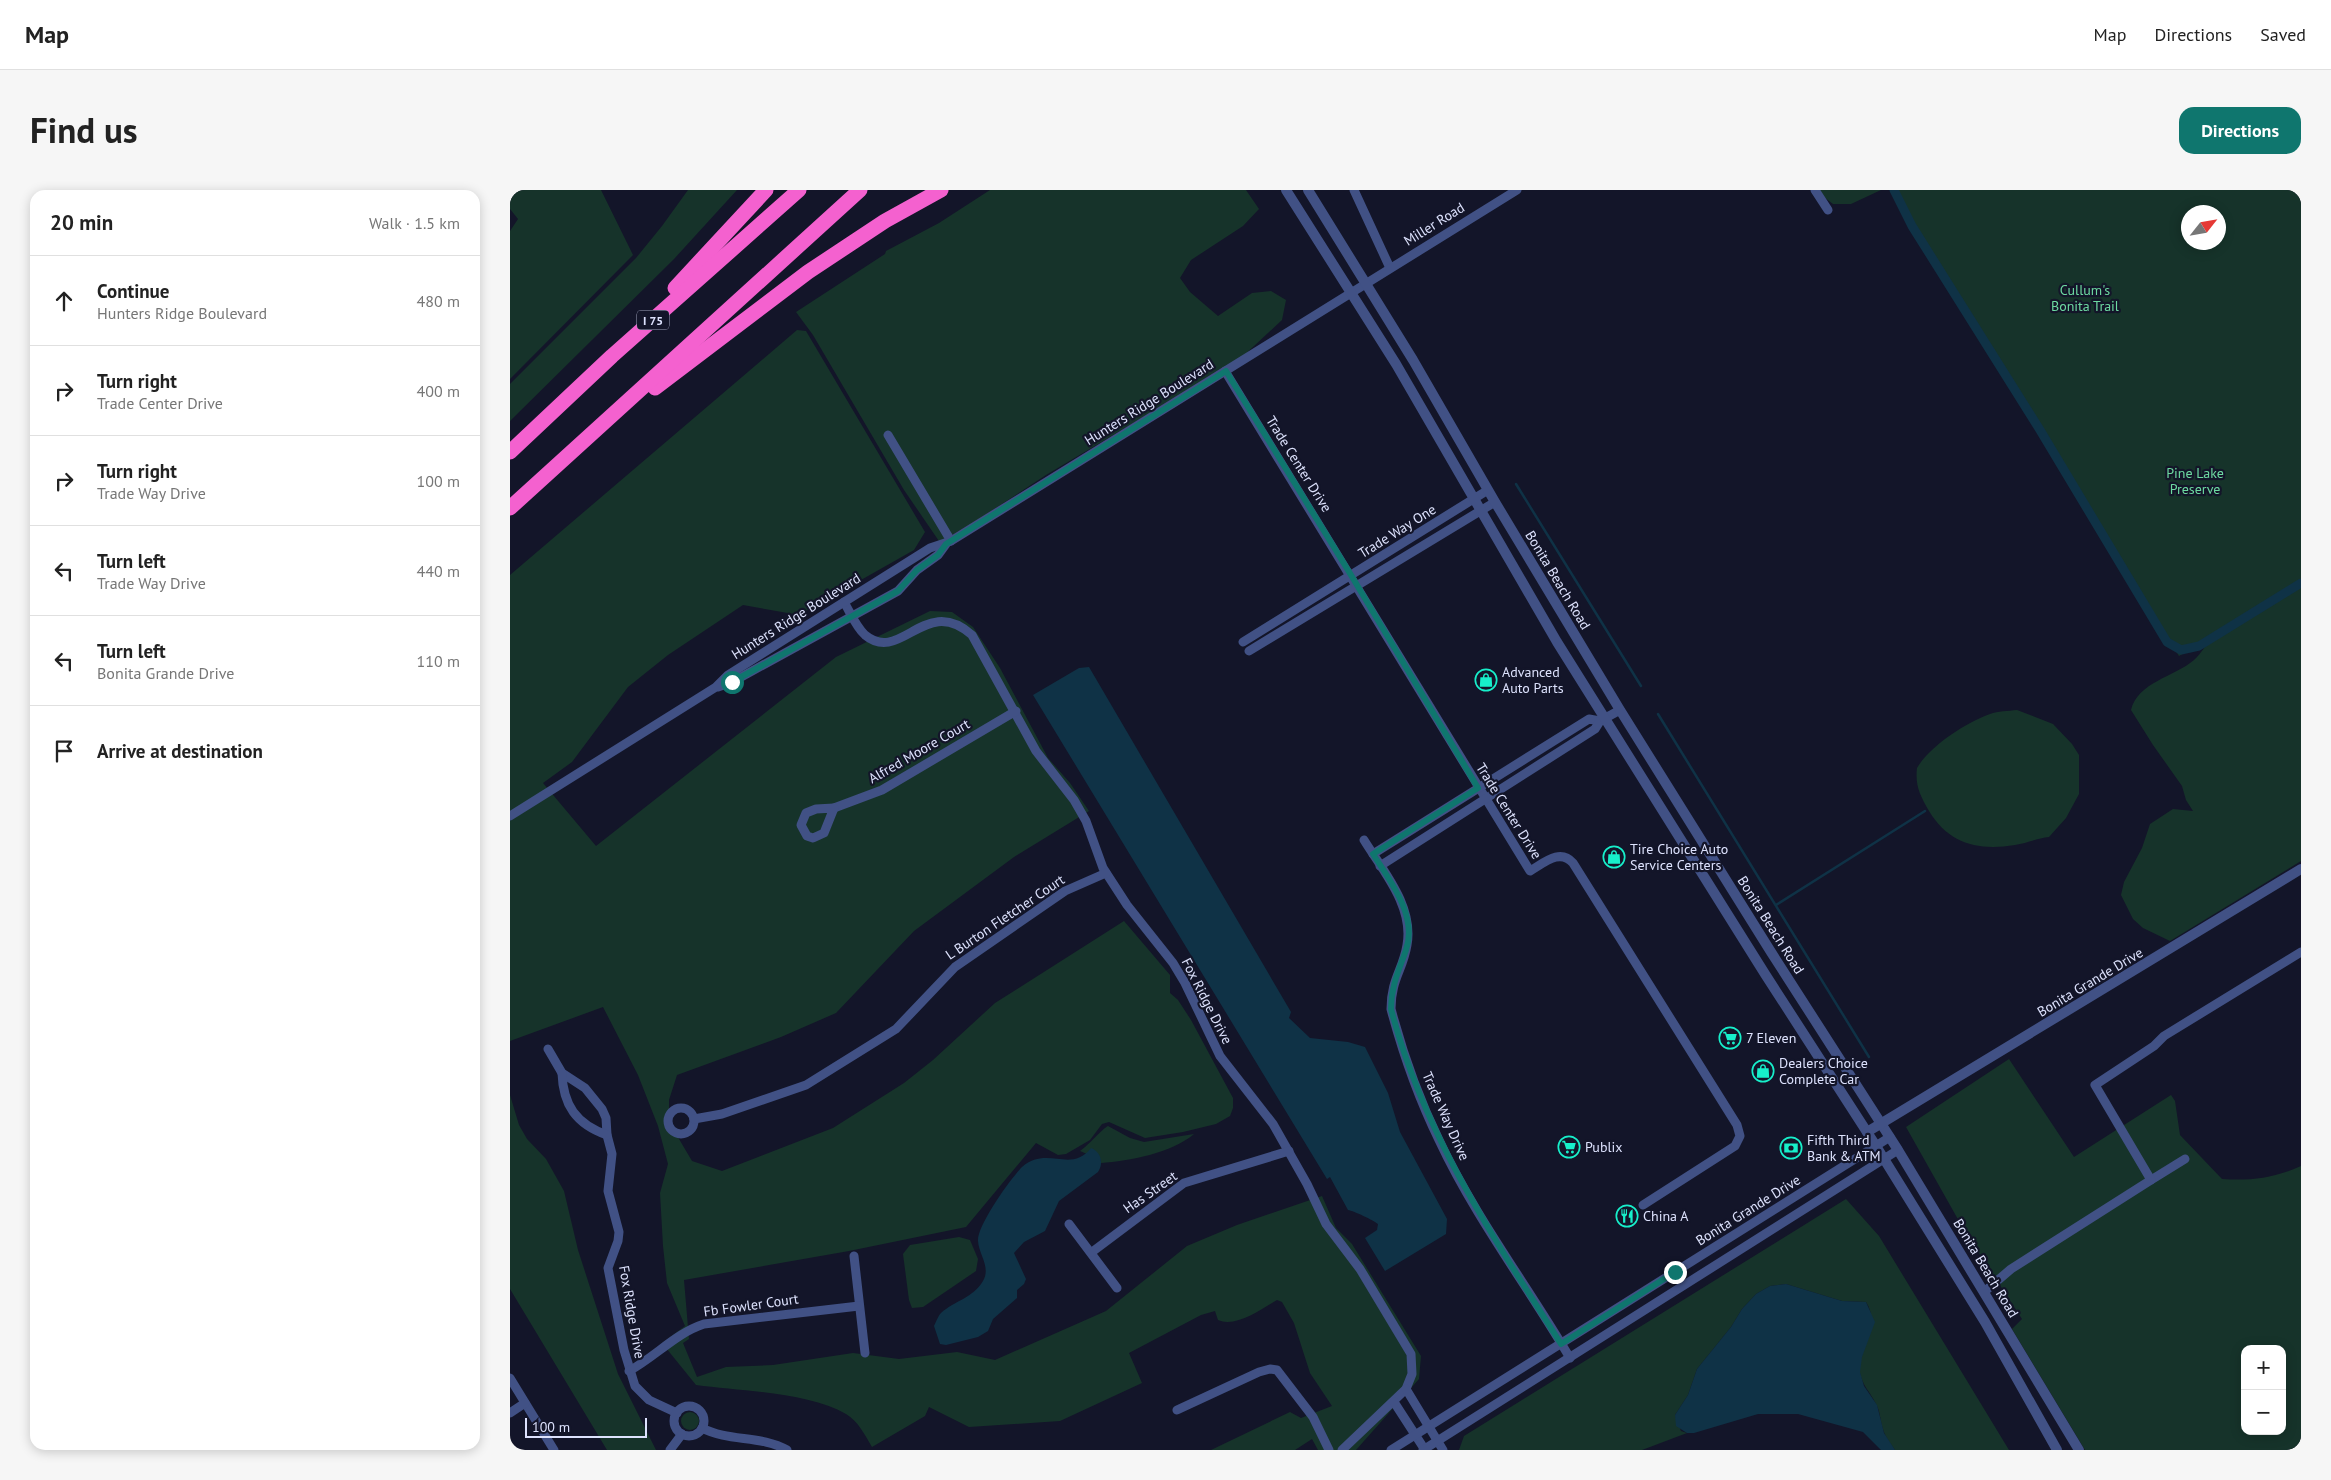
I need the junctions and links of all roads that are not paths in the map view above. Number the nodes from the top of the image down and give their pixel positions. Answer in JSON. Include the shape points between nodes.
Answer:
{"nodes":[{"id":1,"x":766,"y":190,"type":"edge"},
{"id":2,"x":799,"y":190,"type":"edge"},
{"id":3,"x":860,"y":190,"type":"edge"},
{"id":4,"x":941,"y":190,"type":"edge"},
{"id":5,"x":1286,"y":190,"type":"edge"},
{"id":6,"x":1308,"y":190,"type":"edge"},
{"id":7,"x":1354,"y":190,"type":"edge"},
{"id":8,"x":1517,"y":190,"type":"edge"},
{"id":9,"x":1815,"y":190,"type":"edge"},
{"id":10,"x":1828,"y":210,"type":"dead end"},
{"id":11,"x":1390,"y":268,"type":"junction"},
{"id":12,"x":1366,"y":283,"type":"junction"},
{"id":13,"x":1351,"y":292,"type":"junction"},
{"id":14,"x":612,"y":356,"type":"junction"},
{"id":15,"x":1226,"y":371,"type":"junction"},
{"id":16,"x":598,"y":427,"type":"junction"},
{"id":17,"x":888,"y":435,"type":"dead end"},
{"id":18,"x":510,"y":452,"type":"edge"},
{"id":19,"x":1488,"y":490,"type":"junction"},
{"id":20,"x":1474,"y":499,"type":"junction"},
{"id":21,"x":1495,"y":502,"type":"junction"},
{"id":22,"x":510,"y":508,"type":"edge"},
{"id":23,"x":1480,"y":511,"type":"junction"},
{"id":24,"x":949,"y":543,"type":"junction"},
{"id":25,"x":1351,"y":575,"type":"junction"},
{"id":26,"x":1358,"y":586,"type":"junction"},
{"id":27,"x":844,"y":602,"type":"junction"},
{"id":28,"x":853,"y":617,"type":"junction"},
{"id":29,"x":1243,"y":642,"type":"dead end"},
{"id":30,"x":1249,"y":651,"type":"dead end"},
{"id":31,"x":716,"y":687,"type":"junction"},
{"id":32,"x":1620,"y":710,"type":"junction"},
{"id":33,"x":1016,"y":712,"type":"junction"},
{"id":34,"x":1603,"y":720,"type":"junction"},
{"id":35,"x":1478,"y":788,"type":"junction"},
{"id":36,"x":1485,"y":799,"type":"junction"},
{"id":37,"x":834,"y":808,"type":"dead end"},
{"id":38,"x":510,"y":816,"type":"edge"},
{"id":39,"x":1364,"y":840,"type":"dead end"},
{"id":40,"x":1373,"y":854,"type":"junction"},
{"id":41,"x":1380,"y":866,"type":"junction"},
{"id":42,"x":2301,"y":869,"type":"edge"},
{"id":43,"x":1106,"y":874,"type":"junction"},
{"id":44,"x":2301,"y":952,"type":"edge"},
{"id":45,"x":548,"y":1049,"type":"dead end"},
{"id":46,"x":562,"y":1072,"type":"junction"},
{"id":47,"x":694,"y":1119,"type":"dead end"},
{"id":48,"x":1881,"y":1123,"type":"junction"},
{"id":49,"x":1867,"y":1132,"type":"junction"},
{"id":50,"x":607,"y":1135,"type":"junction"},
{"id":51,"x":1890,"y":1137,"type":"junction"},
{"id":52,"x":1876,"y":1146,"type":"junction"},
{"id":53,"x":1898,"y":1150,"type":"junction"},
{"id":54,"x":1289,"y":1151,"type":"junction"},
{"id":55,"x":1883,"y":1159,"type":"junction"},
{"id":56,"x":2185,"y":1159,"type":"dead end"},
{"id":57,"x":2151,"y":1180,"type":"junction"},
{"id":58,"x":1643,"y":1205,"type":"dead end"},
{"id":59,"x":1069,"y":1224,"type":"dead end"},
{"id":60,"x":1092,"y":1252,"type":"junction"},
{"id":61,"x":854,"y":1256,"type":"dead end"},
{"id":62,"x":1118,"y":1288,"type":"dead end"},
{"id":63,"x":1984,"y":1292,"type":"junction"},
{"id":64,"x":859,"y":1306,"type":"junction"},
{"id":65,"x":1561,"y":1344,"type":"junction"},
{"id":66,"x":865,"y":1353,"type":"dead end"},
{"id":67,"x":1570,"y":1358,"type":"junction"},
{"id":68,"x":629,"y":1371,"type":"junction"},
{"id":69,"x":510,"y":1378,"type":"edge"},
{"id":70,"x":1406,"y":1389,"type":"junction"},
{"id":71,"x":1394,"y":1402,"type":"junction"},
{"id":72,"x":525,"y":1404,"type":"junction"},
{"id":73,"x":1177,"y":1410,"type":"dead end"},
{"id":74,"x":510,"y":1413,"type":"edge"},
{"id":75,"x":677,"y":1413,"type":"junction"},
{"id":76,"x":1430,"y":1426,"type":"junction"},
{"id":77,"x":702,"y":1428,"type":"junction"},
{"id":78,"x":682,"y":1434,"type":"junction"},
{"id":79,"x":1415,"y":1435,"type":"junction"},
{"id":80,"x":1438,"y":1440,"type":"junction"},
{"id":81,"x":554,"y":1450,"type":"edge"},
{"id":82,"x":670,"y":1450,"type":"edge"},
{"id":83,"x":787,"y":1450,"type":"edge"},
{"id":84,"x":1329,"y":1450,"type":"edge"},
{"id":85,"x":1342,"y":1450,"type":"edge"},
{"id":86,"x":1391,"y":1450,"type":"edge"},
{"id":87,"x":1424,"y":1450,"type":"edge"},
{"id":88,"x":1443,"y":1450,"type":"edge"},
{"id":89,"x":2058,"y":1450,"type":"edge"},
{"id":90,"x":2079,"y":1450,"type":"edge"}],
"edges":[{"from":1,"to":14,"type":"highway"},
{"from":2,"to":14,"type":"highway","number":"I 75"},
{"from":3,"to":16,"type":"highway"},
{"from":4,"to":16,"type":"highway","via":[[885,221],[808,272]]},
{"from":5,"to":13,"type":"street"},
{"from":6,"to":12,"type":"street","name":"Bonita Beach Road"},
{"from":7,"to":11,"type":"street"},
{"from":8,"to":11,"type":"street","name":"Miller Road"},
{"from":9,"to":10,"type":"street"},
{"from":11,"to":12,"type":"street","name":"Miller Road"},
{"from":12,"to":13,"type":"street","name":"Hunters Ridge Boulevard"},
{"from":12,"to":19,"type":"street","name":"Bonita Beach Road"},
{"from":13,"to":15,"type":"street","name":"Hunters Ridge Boulevard"},
{"from":13,"to":20,"type":"street"},
{"from":14,"to":18,"type":"highway","number":"I 75"},
{"from":15,"to":24,"type":"street","name":"Hunters Ridge Boulevard"},
{"from":15,"to":25,"type":"street","name":"Trade Center Drive"},
{"from":16,"to":22,"type":"highway"},
{"from":17,"to":24,"type":"street"},
{"from":19,"to":20,"type":"street","name":"Trade Way One"},
{"from":19,"to":21,"type":"street","name":"Bonita Beach Road"},
{"from":20,"to":23,"type":"street"},
{"from":20,"to":25,"type":"street","name":"Trade Way One"},
{"from":21,"to":23,"type":"street","name":"Trade Way One"},
{"from":21,"to":32,"type":"street","name":"Bonita Beach Road"},
{"from":23,"to":26,"type":"street","name":"Trade Way One"},
{"from":23,"to":34,"type":"street"},
{"from":24,"to":27,"type":"street","name":"Hunters Ridge Boulevard","via":[[930,548]]},
{"from":24,"to":28,"type":"street","name":"Hunters Ridge Boulevard","via":[[898,591]]},
{"from":25,"to":26,"type":"street","name":"Trade Center Drive"},
{"from":25,"to":29,"type":"street","name":"Trade Way One"},
{"from":26,"to":30,"type":"street","name":"Trade Way One"},
{"from":26,"to":35,"type":"street","name":"Trade Center Drive"},
{"from":27,"to":28,"type":"street","name":"Fox Ridge Drive"},
{"from":27,"to":31,"type":"street","name":"Hunters Ridge Boulevard","via":[[728,675]]},
{"from":28,"to":31,"type":"street","name":"Hunters Ridge Boulevard","via":[[732,682]]},
{"from":28,"to":33,"type":"street","name":"Fox Ridge Drive","via":[[865,635],[883,642],[903,637],[937,621],[961,624],[972,634]]},
{"from":31,"to":38,"type":"street","name":"Hunters Ridge Boulevard"},
{"from":32,"to":34,"type":"street"},
{"from":32,"to":48,"type":"street","name":"Bonita Beach Road"},
{"from":33,"to":37,"type":"street","name":"Alfred Moore Court","via":[[882,790]]},
{"from":33,"to":43,"type":"street","name":"Fox Ridge Drive","via":[[1042,761],[1074,800],[1086,821]]},
{"from":34,"to":35,"type":"street","via":[[1589,719]]},
{"from":34,"to":36,"type":"street","via":[[1595,729]]},
{"from":34,"to":49,"type":"street"},
{"from":35,"to":36,"type":"street","name":"Trade Center Drive"},
{"from":35,"to":40,"type":"street"},
{"from":36,"to":41,"type":"street"},
{"from":36,"to":58,"type":"street","name":"Trade Center Drive","via":[[1530,871],[1555,857],[1566,857],[1574,863],[1740,1131],[1735,1146]]},
{"from":39,"to":40,"type":"street","name":"Trade Way Drive"},
{"from":40,"to":41,"type":"street","name":"Trade Way Drive"},
{"from":41,"to":65,"type":"street","name":"Trade Way Drive","via":[[1408,921],[1407,947],[1393,984],[1391,1009],[1425,1109],[1479,1213]]},
{"from":42,"to":48,"type":"street","name":"Bonita Grande Drive"},
{"from":43,"to":47,"type":"street","name":"L Burton Fletcher Court","via":[[1064,891],[962,962],[896,1029],[822,1075],[806,1084],[722,1114]]},
{"from":43,"to":54,"type":"street","name":"Fox Ridge Drive","via":[[1173,963],[1220,1056],[1261,1107]]},
{"from":44,"to":57,"type":"street","via":[[2164,1036],[2095,1085]]},
{"from":45,"to":46,"type":"street","name":"Fox Ridge Drive"},
{"from":46,"to":50,"type":"street","name":"Fox Ridge Drive","via":[[578,1082],[602,1109]]},
{"from":46,"to":50,"type":"street","name":"Fox Ridge Drive","via":[[562,1091],[576,1116],[590,1129]]},
{"from":48,"to":49,"type":"street","name":"Bonita Grande Drive"},
{"from":48,"to":51,"type":"street","name":"Bonita Beach Road"},
{"from":49,"to":52,"type":"street"},
{"from":50,"to":68,"type":"street","name":"Fox Ridge Drive","via":[[612,1154],[608,1191],[619,1232],[608,1268]]},
{"from":51,"to":52,"type":"street","name":"Bonita Grande Drive"},
{"from":51,"to":53,"type":"street","name":"Bonita Beach Road"},
{"from":52,"to":55,"type":"street"},
{"from":52,"to":65,"type":"street","name":"Bonita Grande Drive"},
{"from":53,"to":55,"type":"street","name":"Bonita Grande Drive"},
{"from":53,"to":63,"type":"street","name":"Bonita Beach Road"},
{"from":54,"to":60,"type":"street","name":"Has Street","via":[[1184,1183]]},
{"from":54,"to":70,"type":"street","name":"Fox Ridge Drive","via":[[1326,1224],[1360,1270],[1411,1354],[1412,1374]]},
{"from":55,"to":67,"type":"street","name":"Bonita Grande Drive"},
{"from":55,"to":89,"type":"street","via":[[1985,1322]]},
{"from":56,"to":57,"type":"street"},
{"from":57,"to":63,"type":"street","via":[[2011,1269]]},
{"from":59,"to":60,"type":"street"},
{"from":60,"to":62,"type":"street"},
{"from":61,"to":64,"type":"street"},
{"from":63,"to":90,"type":"street","name":"Bonita Beach Road"},
{"from":64,"to":66,"type":"street"},
{"from":64,"to":68,"type":"street","name":"Fb Fowler Court","via":[[704,1324],[688,1331]]},
{"from":65,"to":67,"type":"street","name":"Trade Way Drive"},
{"from":65,"to":76,"type":"street","name":"Bonita Grande Drive"},
{"from":67,"to":80,"type":"street","name":"Bonita Grande Drive"},
{"from":68,"to":75,"type":"street","name":"Fox Ridge Drive","via":[[641,1394]]},
{"from":69,"to":72,"type":"street"},
{"from":70,"to":71,"type":"street","name":"Fox Ridge Drive"},
{"from":70,"to":76,"type":"street"},
{"from":71,"to":79,"type":"street"},
{"from":71,"to":85,"type":"street","name":"Fox Ridge Drive"},
{"from":72,"to":74,"type":"street"},
{"from":72,"to":81,"type":"street"},
{"from":73,"to":84,"type":"street","via":[[1259,1372],[1277,1370],[1313,1417]]},
{"from":75,"to":77,"type":"street","via":[[690,1407],[699,1410],[704,1418]]},
{"from":75,"to":78,"type":"street","via":[[675,1422]]},
{"from":76,"to":79,"type":"street","name":"Bonita Grande Drive"},
{"from":76,"to":80,"type":"street"},
{"from":77,"to":78,"type":"street","via":[[691,1436]]},
{"from":77,"to":83,"type":"street","via":[[720,1435],[769,1442]]},
{"from":78,"to":82,"type":"street"},
{"from":79,"to":86,"type":"street","name":"Bonita Grande Drive"},
{"from":79,"to":87,"type":"street"},
{"from":80,"to":87,"type":"street","name":"Bonita Grande Drive"},
{"from":80,"to":88,"type":"street"}]}
